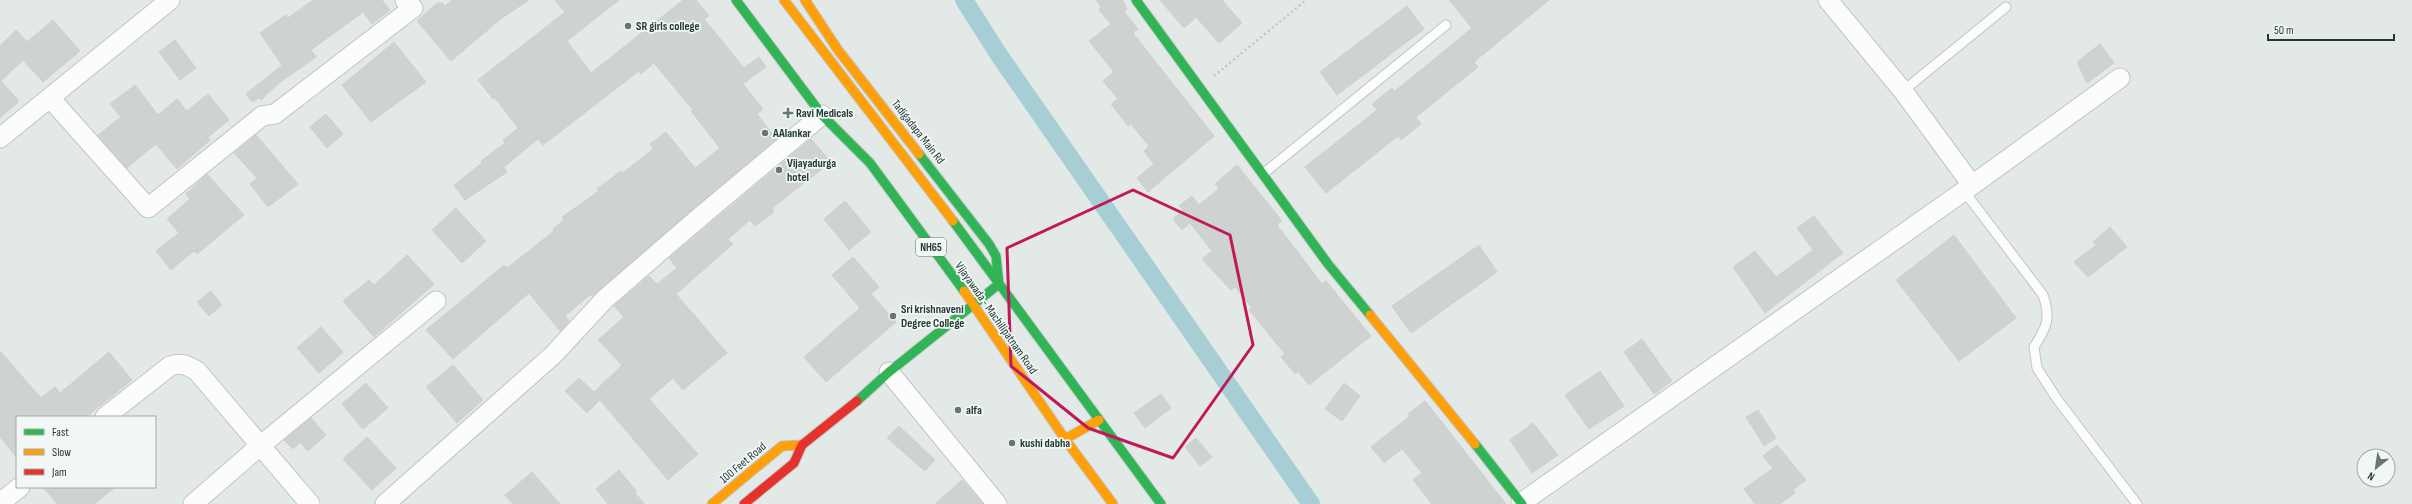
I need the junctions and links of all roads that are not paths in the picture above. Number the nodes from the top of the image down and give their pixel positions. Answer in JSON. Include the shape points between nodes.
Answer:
{"nodes":[{"id":1,"x":170,"y":0,"type":"edge"},
{"id":2,"x":406,"y":0,"type":"edge"},
{"id":3,"x":736,"y":0,"type":"edge"},
{"id":4,"x":784,"y":0,"type":"edge"},
{"id":5,"x":805,"y":0,"type":"edge"},
{"id":6,"x":1136,"y":0,"type":"edge"},
{"id":7,"x":1828,"y":0,"type":"edge"},
{"id":8,"x":2006,"y":8,"type":"dead end"},
{"id":9,"x":1446,"y":25,"type":"dead end"},
{"id":10,"x":2120,"y":78,"type":"dead end"},
{"id":11,"x":1903,"y":91,"type":"junction"},
{"id":12,"x":50,"y":98,"type":"junction"},
{"id":13,"x":822,"y":115,"type":"junction"},
{"id":14,"x":0,"y":138,"type":"edge"},
{"id":15,"x":1263,"y":175,"type":"junction"},
{"id":16,"x":1968,"y":188,"type":"junction"},
{"id":17,"x":999,"y":284,"type":"junction"},
{"id":18,"x":436,"y":301,"type":"dead end"},
{"id":19,"x":973,"y":304,"type":"junction"},
{"id":20,"x":889,"y":372,"type":"junction"},
{"id":21,"x":106,"y":416,"type":"edge"},
{"id":22,"x":1099,"y":420,"type":"junction"},
{"id":23,"x":1065,"y":439,"type":"junction"},
{"id":24,"x":802,"y":445,"type":"junction"},
{"id":25,"x":260,"y":446,"type":"junction"},
{"id":26,"x":19,"y":488,"type":"edge"},
{"id":27,"x":0,"y":503,"type":"edge"},
{"id":28,"x":193,"y":504,"type":"edge"},
{"id":29,"x":310,"y":504,"type":"edge"},
{"id":30,"x":385,"y":504,"type":"edge"},
{"id":31,"x":712,"y":504,"type":"edge"},
{"id":32,"x":744,"y":504,"type":"edge"},
{"id":33,"x":997,"y":504,"type":"edge"},
{"id":34,"x":1112,"y":504,"type":"edge"},
{"id":35,"x":1161,"y":504,"type":"edge"},
{"id":36,"x":1522,"y":504,"type":"edge"},
{"id":37,"x":2137,"y":504,"type":"edge"}],
"edges":[{"from":1,"to":12,"type":"street"},
{"from":2,"to":12,"type":"street","via":[[413,8],[275,114],[262,116],[148,208]]},
{"from":3,"to":13,"type":"main road","name":"Vijayawada - Machilipatnam Road","number":"NH65"},
{"from":4,"to":17,"type":"main road","name":"Vijayawada - Machilipatnam Road","number":"NH65","via":[[900,149]]},
{"from":5,"to":17,"type":"main road","name":"Tadigadapa Main Rd","via":[[838,50],[989,244],[997,260]]},
{"from":6,"to":15,"type":"main road"},
{"from":7,"to":11,"type":"street"},
{"from":8,"to":11,"type":"lane"},
{"from":9,"to":15,"type":"lane"},
{"from":10,"to":16,"type":"street"},
{"from":11,"to":16,"type":"street"},
{"from":12,"to":14,"type":"street"},
{"from":13,"to":19,"type":"main road","name":"Vijayawada - Machilipatnam Road","number":"NH65","via":[[870,163]]},
{"from":13,"to":30,"type":"street","via":[[606,299],[553,355]]},
{"from":15,"to":36,"type":"main road","via":[[1328,264]]},
{"from":16,"to":36,"type":"street"},
{"from":16,"to":37,"type":"lane","via":[[2043,295],[2048,309],[2047,328],[2034,347],[2037,368],[2057,399]]},
{"from":17,"to":19,"type":"main road"},
{"from":17,"to":22,"type":"main road","name":"Vijayawada - Machilipatnam Road","number":"NH65"},
{"from":18,"to":25,"type":"street"},
{"from":19,"to":20,"type":"main road"},
{"from":19,"to":23,"type":"main road","name":"Vijayawada - Machilipatnam Road","number":"NH65"},
{"from":20,"to":24,"type":"main road","via":[[850,408]]},
{"from":20,"to":33,"type":"street"},
{"from":21,"to":25,"type":"street","via":[[170,366],[187,364],[197,371]]},
{"from":22,"to":23,"type":"main road"},
{"from":22,"to":35,"type":"main road","name":"Vijayawada - Machilipatnam Road","number":"NH65"},
{"from":23,"to":34,"type":"main road","name":"Vijayawada - Machilipatnam Road","number":"NH65"},
{"from":24,"to":31,"type":"main road","name":"100 Feet Road","via":[[782,446]]},
{"from":24,"to":32,"type":"main road","via":[[794,463]]},
{"from":25,"to":28,"type":"street"},
{"from":25,"to":29,"type":"street"},
{"from":26,"to":27,"type":"street"}]}
